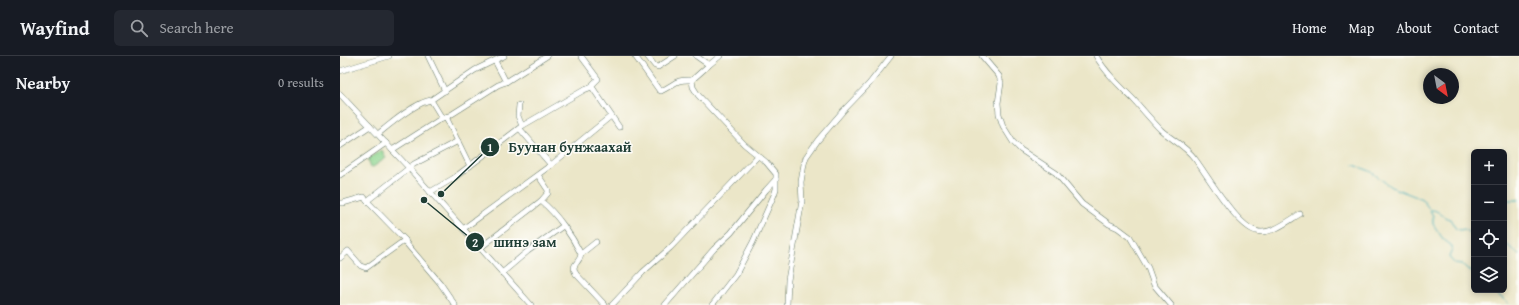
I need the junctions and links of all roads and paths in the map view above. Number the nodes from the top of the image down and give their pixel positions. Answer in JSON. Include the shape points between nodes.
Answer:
{"nodes":[{"id":1,"x":389,"y":56,"type":"edge"},
{"id":2,"x":428,"y":56,"type":"edge"},
{"id":3,"x":504,"y":56,"type":"edge"},
{"id":4,"x":547,"y":56,"type":"edge"},
{"id":5,"x":580,"y":56,"type":"edge"},
{"id":6,"x":635,"y":56,"type":"edge"},
{"id":7,"x":647,"y":56,"type":"edge"},
{"id":8,"x":675,"y":56,"type":"edge"},
{"id":9,"x":696,"y":56,"type":"edge"},
{"id":10,"x":720,"y":56,"type":"edge"},
{"id":11,"x":891,"y":56,"type":"edge"},
{"id":12,"x":982,"y":56,"type":"edge"},
{"id":13,"x":1096,"y":56,"type":"edge"},
{"id":14,"x":495,"y":61,"type":"junction"},
{"id":15,"x":709,"y":65,"type":"junction"},
{"id":16,"x":340,"y":71,"type":"edge"},
{"id":17,"x":692,"y":80,"type":"junction"},
{"id":18,"x":506,"y":82,"type":"junction"},
{"id":19,"x":592,"y":87,"type":"junction"},
{"id":20,"x":445,"y":91,"type":"junction"},
{"id":21,"x":340,"y":94,"type":"edge"},
{"id":22,"x":431,"y":100,"type":"junction"},
{"id":23,"x":519,"y":104,"type":"dead end"},
{"id":24,"x":611,"y":116,"type":"junction"},
{"id":25,"x":444,"y":118,"type":"junction"},
{"id":26,"x":370,"y":126,"type":"junction"},
{"id":27,"x":619,"y":127,"type":"dead end"},
{"id":28,"x":521,"y":128,"type":"junction"},
{"id":29,"x":378,"y":134,"type":"junction"},
{"id":30,"x":458,"y":141,"type":"junction"},
{"id":31,"x":386,"y":143,"type":"junction"},
{"id":32,"x":340,"y":146,"type":"edge"},
{"id":33,"x":392,"y":150,"type":"junction"},
{"id":34,"x":758,"y":156,"type":"junction"},
{"id":35,"x":551,"y":165,"type":"junction"},
{"id":36,"x":470,"y":166,"type":"junction"},
{"id":37,"x":409,"y":168,"type":"junction"},
{"id":38,"x":340,"y":175,"type":"edge"},
{"id":39,"x":538,"y":175,"type":"junction"},
{"id":40,"x":776,"y":179,"type":"junction"},
{"id":41,"x":430,"y":192,"type":"junction"},
{"id":42,"x":367,"y":201,"type":"junction"},
{"id":43,"x":541,"y":201,"type":"junction"},
{"id":44,"x":340,"y":203,"type":"edge"},
{"id":45,"x":1300,"y":214,"type":"dead end"},
{"id":46,"x":563,"y":226,"type":"junction"},
{"id":47,"x":463,"y":229,"type":"junction"},
{"id":48,"x":405,"y":240,"type":"junction"},
{"id":49,"x":596,"y":242,"type":"dead end"},
{"id":50,"x":480,"y":248,"type":"junction"},
{"id":51,"x":581,"y":254,"type":"junction"},
{"id":52,"x":340,"y":258,"type":"edge"},
{"id":53,"x":502,"y":273,"type":"junction"},
{"id":54,"x":455,"y":305,"type":"edge"},
{"id":55,"x":531,"y":305,"type":"edge"},
{"id":56,"x":604,"y":305,"type":"edge"},
{"id":57,"x":612,"y":305,"type":"edge"},
{"id":58,"x":665,"y":305,"type":"edge"},
{"id":59,"x":711,"y":305,"type":"edge"},
{"id":60,"x":787,"y":305,"type":"edge"},
{"id":61,"x":1171,"y":305,"type":"edge"}],
"edges":[{"from":1,"to":16,"type":"street"},
{"from":2,"to":20,"type":"street"},
{"from":3,"to":14,"type":"street"},
{"from":4,"to":18,"type":"street"},
{"from":5,"to":19,"type":"street","via":[[598,79]]},
{"from":6,"to":17,"type":"street","via":[[661,91],[678,80]]},
{"from":7,"to":8,"type":"street","via":[[658,67]]},
{"from":9,"to":15,"type":"street"},
{"from":10,"to":15,"type":"street"},
{"from":11,"to":60,"type":"street","via":[[818,140],[804,164],[801,182],[802,202],[788,280]]},
{"from":12,"to":61,"type":"street","via":[[999,76],[999,114],[1013,142],[1056,173],[1082,204],[1130,237],[1148,268],[1154,285]]},
{"from":13,"to":45,"type":"street","via":[[1117,83],[1161,130],[1194,157],[1227,204],[1253,230],[1261,233],[1271,230]]},
{"from":14,"to":18,"type":"street"},
{"from":14,"to":20,"type":"street","via":[[475,70]]},
{"from":15,"to":17,"type":"street"},
{"from":17,"to":34,"type":"street","via":[[698,95]]},
{"from":18,"to":25,"type":"street"},
{"from":19,"to":24,"type":"street"},
{"from":19,"to":28,"type":"street"},
{"from":20,"to":22,"type":"street"},
{"from":21,"to":26,"type":"street"},
{"from":22,"to":25,"type":"street"},
{"from":22,"to":29,"type":"street","via":[[401,116]]},
{"from":23,"to":28,"type":"street"},
{"from":24,"to":27,"type":"street"},
{"from":24,"to":35,"type":"street"},
{"from":25,"to":30,"type":"street"},
{"from":25,"to":33,"type":"street"},
{"from":26,"to":29,"type":"street"},
{"from":26,"to":32,"type":"street"},
{"from":28,"to":35,"type":"street"},
{"from":28,"to":36,"type":"street"},
{"from":29,"to":31,"type":"street"},
{"from":30,"to":36,"type":"street"},
{"from":30,"to":37,"type":"street"},
{"from":31,"to":33,"type":"street"},
{"from":31,"to":38,"type":"street"},
{"from":33,"to":37,"type":"street"},
{"from":34,"to":40,"type":"street","via":[[776,172]]},
{"from":34,"to":57,"type":"street"},
{"from":35,"to":39,"type":"street"},
{"from":36,"to":41,"type":"street"},
{"from":37,"to":41,"type":"street"},
{"from":37,"to":42,"type":"street"},
{"from":39,"to":43,"type":"street","via":[[548,190]]},
{"from":39,"to":47,"type":"street"},
{"from":40,"to":58,"type":"street"},
{"from":40,"to":59,"type":"street","via":[[774,195],[753,242],[733,278]]},
{"from":41,"to":47,"type":"street"},
{"from":42,"to":44,"type":"street","via":[[364,197]]},
{"from":42,"to":48,"type":"street"},
{"from":43,"to":46,"type":"street"},
{"from":43,"to":50,"type":"street"},
{"from":46,"to":51,"type":"street"},
{"from":46,"to":53,"type":"street"},
{"from":47,"to":50,"type":"street"},
{"from":48,"to":52,"type":"street","via":[[366,268],[348,252]]},
{"from":48,"to":54,"type":"street"},
{"from":49,"to":51,"type":"street"},
{"from":50,"to":53,"type":"street"},
{"from":51,"to":56,"type":"street","via":[[581,259],[574,265],[574,270]]},
{"from":53,"to":55,"type":"street"}]}
